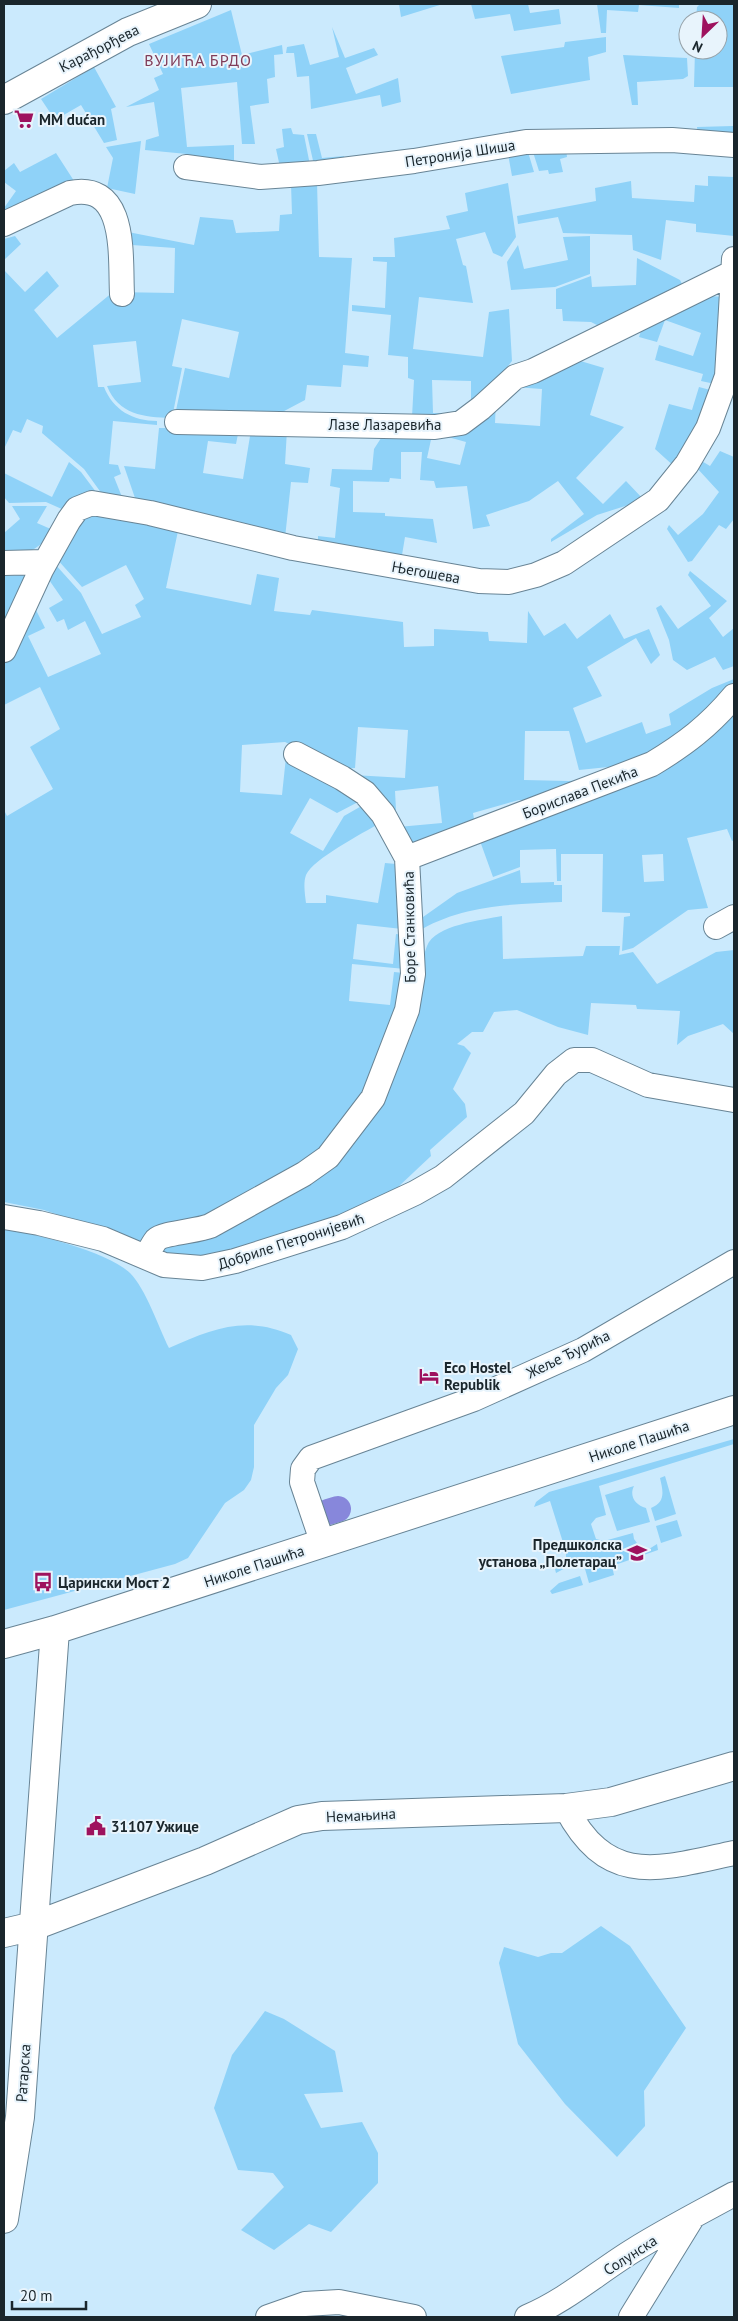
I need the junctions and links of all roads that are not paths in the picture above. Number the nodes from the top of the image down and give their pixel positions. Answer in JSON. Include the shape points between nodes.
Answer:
{"nodes":[{"id":1,"x":197,"y":4,"type":"edge"},
{"id":2,"x":4,"y":100,"type":"edge"},
{"id":3,"x":734,"y":145,"type":"edge"},
{"id":4,"x":186,"y":167,"type":"dead end"},
{"id":5,"x":4,"y":224,"type":"edge"},
{"id":6,"x":733,"y":266,"type":"edge"},
{"id":7,"x":122,"y":294,"type":"dead end"},
{"id":8,"x":177,"y":422,"type":"dead end"},
{"id":9,"x":44,"y":562,"type":"junction"},
{"id":10,"x":4,"y":563,"type":"edge"},
{"id":11,"x":4,"y":650,"type":"edge"},
{"id":12,"x":734,"y":696,"type":"edge"},
{"id":13,"x":296,"y":754,"type":"dead end"},
{"id":14,"x":407,"y":858,"type":"junction"},
{"id":15,"x":734,"y":1100,"type":"edge"},
{"id":16,"x":4,"y":1217,"type":"edge"},
{"id":17,"x":146,"y":1257,"type":"junction"},
{"id":18,"x":734,"y":1262,"type":"edge"},
{"id":19,"x":734,"y":1410,"type":"edge"},
{"id":20,"x":323,"y":1544,"type":"junction"},
{"id":21,"x":55,"y":1630,"type":"junction"},
{"id":22,"x":4,"y":1644,"type":"edge"},
{"id":23,"x":734,"y":1766,"type":"edge"},
{"id":24,"x":566,"y":1808,"type":"junction"},
{"id":25,"x":734,"y":1854,"type":"edge"},
{"id":26,"x":34,"y":1926,"type":"junction"},
{"id":27,"x":4,"y":1933,"type":"edge"},
{"id":28,"x":734,"y":2194,"type":"edge"},
{"id":29,"x":693,"y":2217,"type":"junction"},
{"id":30,"x":4,"y":2219,"type":"edge"},
{"id":31,"x":268,"y":2317,"type":"edge"},
{"id":32,"x":414,"y":2317,"type":"edge"},
{"id":33,"x":527,"y":2317,"type":"edge"},
{"id":34,"x":631,"y":2317,"type":"edge"}],
"edges":[{"from":1,"to":2,"type":"main road","name":"Карађорђева","via":[[128,32]]},
{"from":3,"to":4,"type":"street","name":"Петронија Шиша","via":[[672,140],[526,142],[414,161],[318,173],[260,176]]},
{"from":5,"to":7,"type":"street","via":[[70,193],[92,192],[101,197],[114,214],[119,232]]},
{"from":6,"to":8,"type":"street","name":"Лазе Лазаревића","via":[[646,317],[515,377],[482,408],[461,422],[434,427]]},
{"from":6,"to":9,"type":"street","name":"Његошева","via":[[728,376],[708,428],[687,464],[658,500],[564,563],[509,582],[479,581],[293,548],[150,513],[92,503],[77,509]]},
{"from":9,"to":10,"type":"street"},
{"from":9,"to":11,"type":"street","name":"Његошева"},
{"from":12,"to":14,"type":"street","name":"Борислава Пекића","via":[[714,721],[683,746],[652,764]]},
{"from":13,"to":14,"type":"street","name":"Боре Станковића","via":[[365,793],[383,814]]},
{"from":14,"to":17,"type":"street","name":"Боре Станковића","via":[[413,974],[407,1010],[373,1098],[328,1157],[304,1174],[210,1226],[158,1238]]},
{"from":15,"to":17,"type":"street","name":"Добриле Петронијевић","via":[[648,1085],[592,1060],[574,1060],[556,1074],[524,1113],[465,1161],[422,1190],[363,1219],[235,1261],[202,1268],[164,1265]]},
{"from":16,"to":17,"type":"street","name":"Добриле Петронијевић","via":[[74,1231]]},
{"from":18,"to":20,"type":"street","name":"Жеље Ђурића","via":[[583,1350],[474,1399],[311,1458],[303,1469],[302,1482]]},
{"from":19,"to":20,"type":"main road","name":"Николе Пашића"},
{"from":20,"to":21,"type":"main road","name":"Николе Пашића"},
{"from":21,"to":22,"type":"main road","name":"Николе Пашића"},
{"from":21,"to":26,"type":"main road"},
{"from":23,"to":24,"type":"main road","name":"Немањина","via":[[611,1802]]},
{"from":24,"to":25,"type":"street","via":[[587,1841],[599,1853],[619,1862],[660,1867]]},
{"from":24,"to":26,"type":"main road","name":"Немањина","via":[[366,1814],[298,1820]]},
{"from":26,"to":27,"type":"main road","name":"Немањина"},
{"from":26,"to":30,"type":"main road","name":"Ратарска","via":[[20,2117]]},
{"from":28,"to":29,"type":"street","name":"Солунска"},
{"from":29,"to":33,"type":"street","name":"Солунска","via":[[633,2250],[549,2308]]},
{"from":29,"to":34,"type":"street"},
{"from":31,"to":32,"type":"street","via":[[305,2304],[339,2302]]}]}
